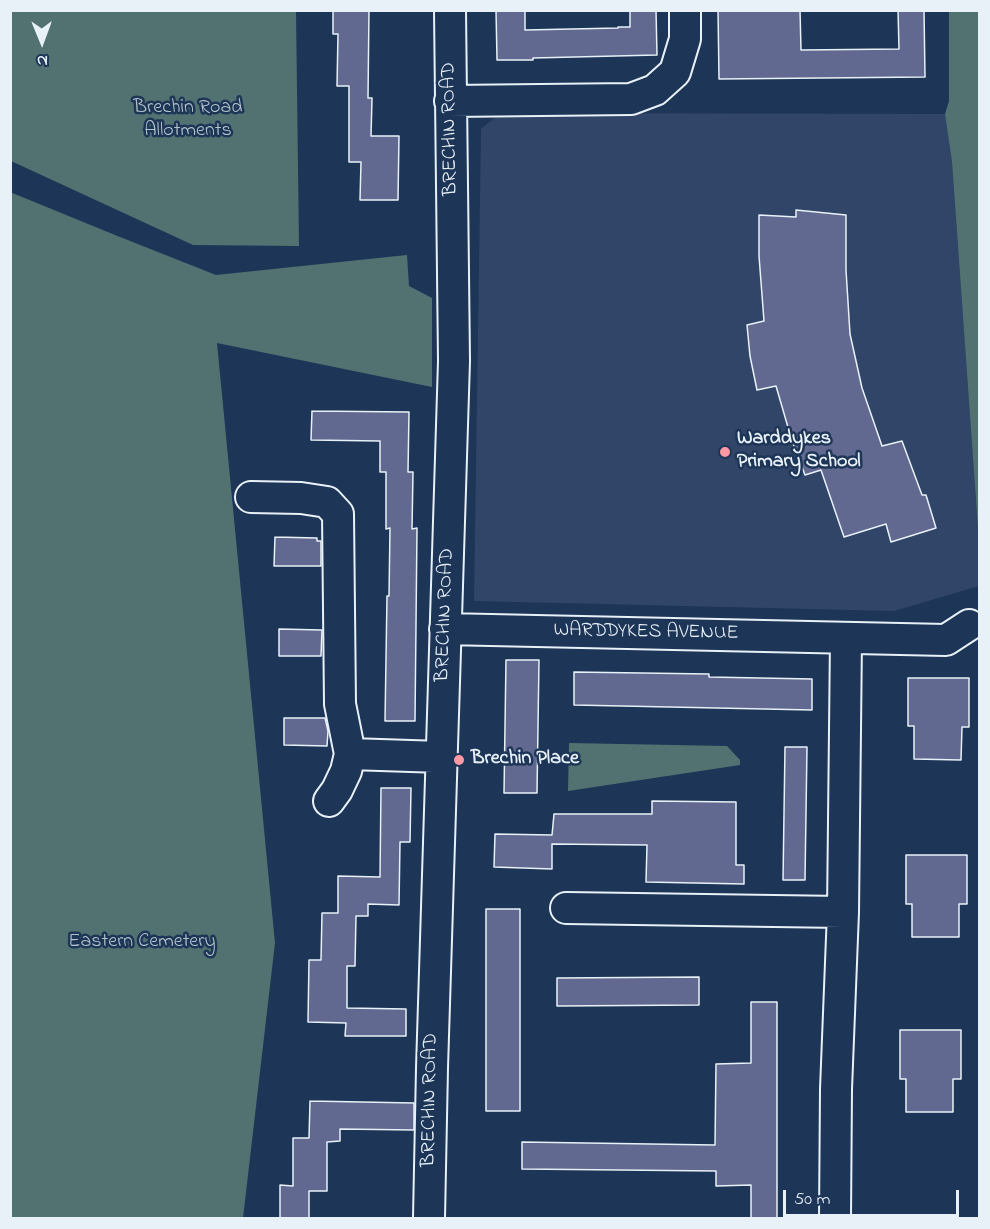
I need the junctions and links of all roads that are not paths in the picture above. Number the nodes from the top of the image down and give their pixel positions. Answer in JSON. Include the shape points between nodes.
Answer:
{"nodes":[{"id":1,"x":450,"y":10,"type":"edge"},
{"id":2,"x":685,"y":10,"type":"edge"},
{"id":3,"x":450,"y":101,"type":"junction"},
{"id":4,"x":250,"y":497,"type":"dead end"},
{"id":5,"x":969,"y":625,"type":"dead end"},
{"id":6,"x":446,"y":629,"type":"junction"},
{"id":7,"x":846,"y":638,"type":"junction"},
{"id":8,"x":350,"y":754,"type":"junction"},
{"id":9,"x":441,"y":758,"type":"junction"},
{"id":10,"x":329,"y":801,"type":"dead end"},
{"id":11,"x":566,"y":908,"type":"dead end"},
{"id":12,"x":843,"y":912,"type":"junction"},
{"id":13,"x":429,"y":1218,"type":"edge"},
{"id":14,"x":835,"y":1218,"type":"edge"}],
"edges":[{"from":1,"to":3,"type":"street","name":"BRECHIN ROAD"},
{"from":2,"to":3,"type":"street","via":[[685,39],[675,72],[655,90],[632,99]]},
{"from":3,"to":6,"type":"street","name":"BRECHIN ROAD","via":[[454,361]]},
{"from":4,"to":8,"type":"street","via":[[327,502],[338,514],[340,704]]},
{"from":5,"to":7,"type":"street","name":"WARDDYKES AVENUE","via":[[946,640]]},
{"from":6,"to":7,"type":"street","name":"WARDDYKES AVENUE"},
{"from":6,"to":9,"type":"street","name":"BRECHIN ROAD"},
{"from":7,"to":12,"type":"street"},
{"from":8,"to":9,"type":"street"},
{"from":8,"to":10,"type":"street","via":[[346,771]]},
{"from":9,"to":13,"type":"street","name":"BRECHIN ROAD"},
{"from":11,"to":12,"type":"street"},
{"from":12,"to":14,"type":"street"}]}
